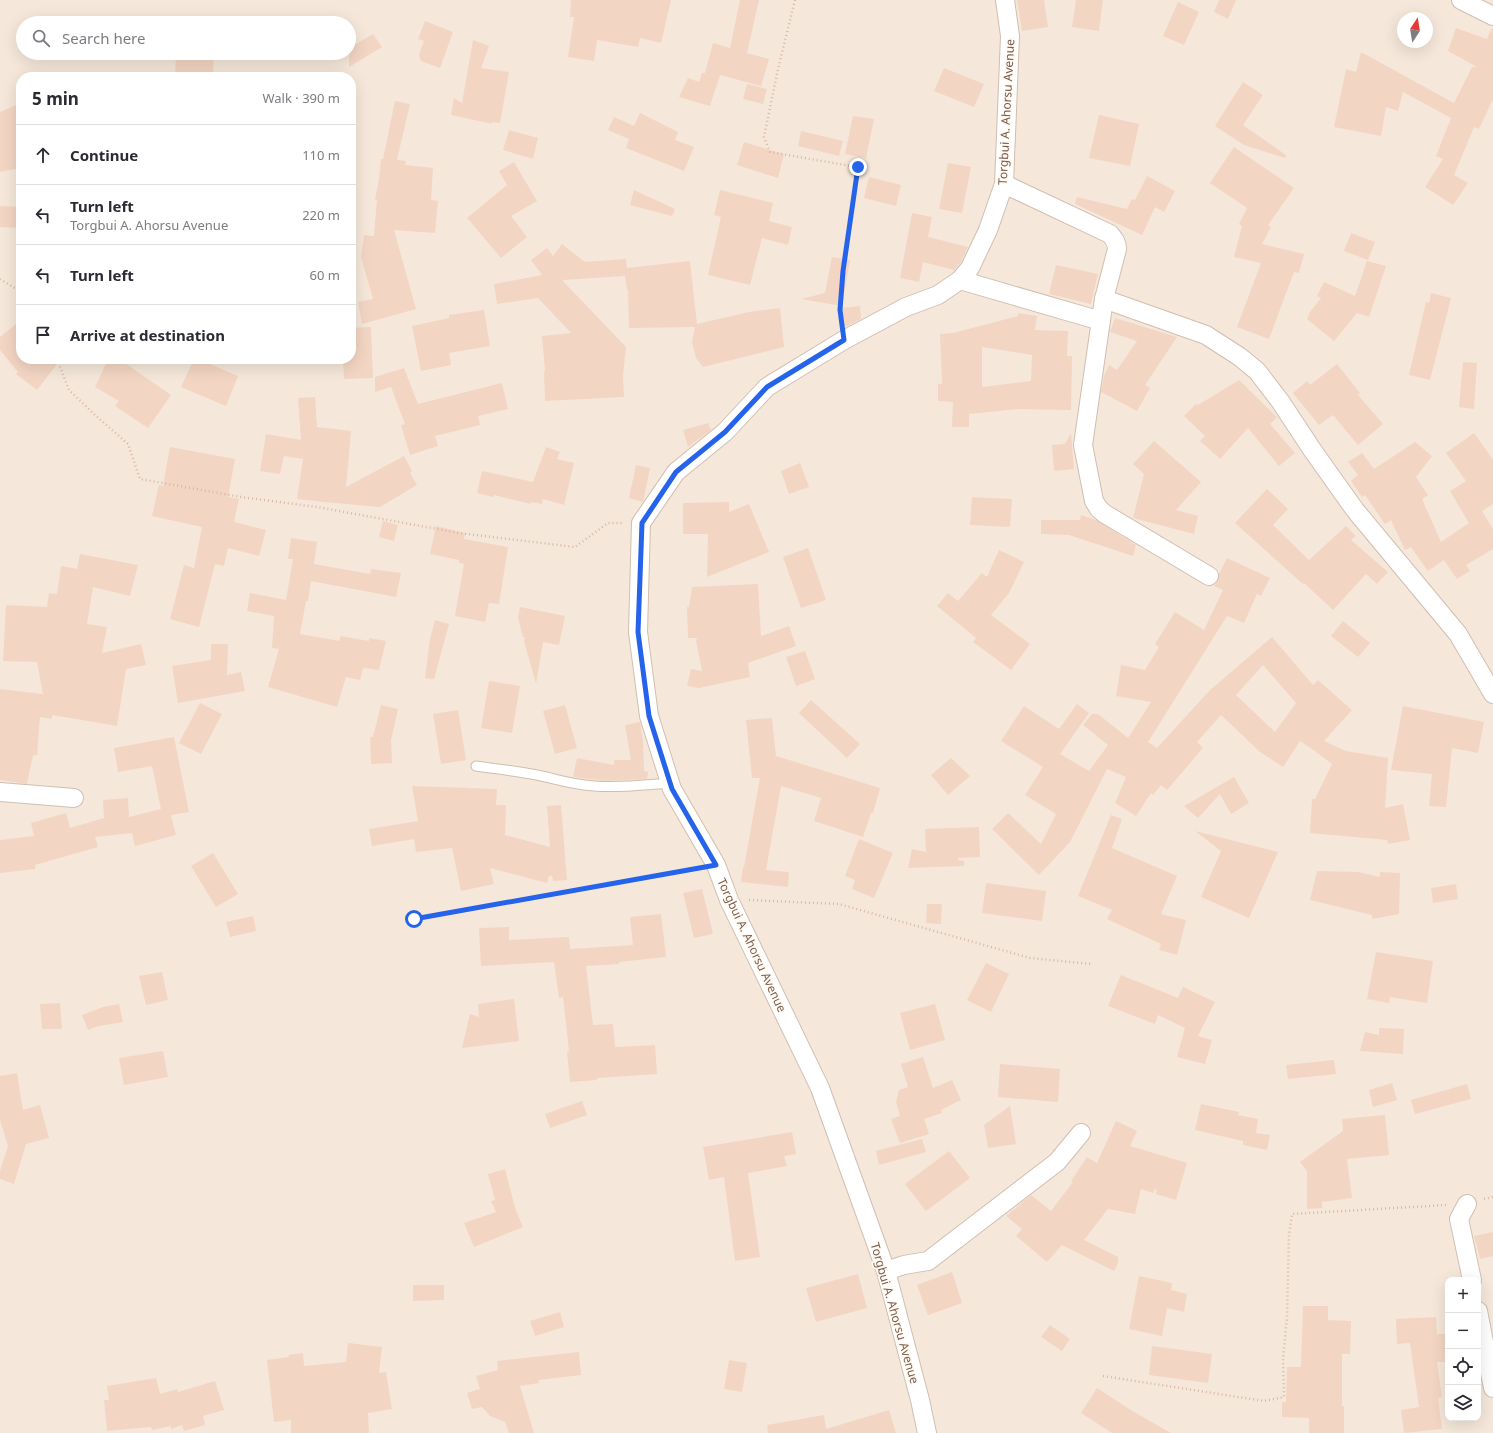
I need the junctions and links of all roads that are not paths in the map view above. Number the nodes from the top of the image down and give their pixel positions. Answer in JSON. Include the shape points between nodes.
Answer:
{"nodes":[{"id":1,"x":1005,"y":0,"type":"edge"},
{"id":2,"x":1461,"y":0,"type":"edge"},
{"id":3,"x":1493,"y":16,"type":"edge"},
{"id":4,"x":1004,"y":184,"type":"junction"},
{"id":5,"x":960,"y":280,"type":"junction"},
{"id":6,"x":1104,"y":299,"type":"junction"},
{"id":7,"x":1100,"y":321,"type":"junction"},
{"id":8,"x":1209,"y":576,"type":"dead end"},
{"id":9,"x":1493,"y":694,"type":"edge"},
{"id":10,"x":476,"y":766,"type":"dead end"},
{"id":11,"x":670,"y":783,"type":"junction"},
{"id":12,"x":0,"y":792,"type":"edge"},
{"id":13,"x":74,"y":798,"type":"dead end"},
{"id":14,"x":1081,"y":1133,"type":"dead end"},
{"id":15,"x":1467,"y":1204,"type":"road end"},
{"id":16,"x":886,"y":1272,"type":"junction"},
{"id":17,"x":1471,"y":1277,"type":"edge"},
{"id":18,"x":1478,"y":1313,"type":"edge"},
{"id":19,"x":1493,"y":1388,"type":"edge"},
{"id":20,"x":927,"y":1433,"type":"edge"}],
"edges":[{"from":1,"to":4,"type":"street","name":"Torgbui A. Ahorsu Avenue","via":[[1010,36]]},
{"from":2,"to":3,"type":"street"},
{"from":4,"to":5,"type":"street","name":"Torgbui A. Ahorsu Avenue","via":[[988,230],[970,268]]},
{"from":4,"to":6,"type":"street","via":[[1110,234],[1115,239],[1117,249]]},
{"from":5,"to":7,"type":"street"},
{"from":5,"to":11,"type":"street","name":"Torgbui A. Ahorsu Avenue","via":[[938,295],[906,307],[844,340],[767,387],[725,432],[676,472],[642,523],[638,632],[649,716]]},
{"from":6,"to":7,"type":"street"},
{"from":6,"to":9,"type":"street","via":[[1206,335],[1257,371],[1355,510],[1458,634]]},
{"from":7,"to":8,"type":"street","via":[[1083,445],[1094,501],[1105,514]]},
{"from":10,"to":11,"type":"lane","via":[[594,786]]},
{"from":11,"to":16,"type":"street","name":"Torgbui A. Ahorsu Avenue","via":[[716,865],[729,900],[820,1088]]},
{"from":12,"to":13,"type":"street"},
{"from":14,"to":16,"type":"street","via":[[1057,1162],[928,1261],[904,1265]]},
{"from":15,"to":17,"type":"street","via":[[1458,1219]]},
{"from":16,"to":20,"type":"street","name":"Torgbui A. Ahorsu Avenue"},
{"from":18,"to":19,"type":"street"}]}
